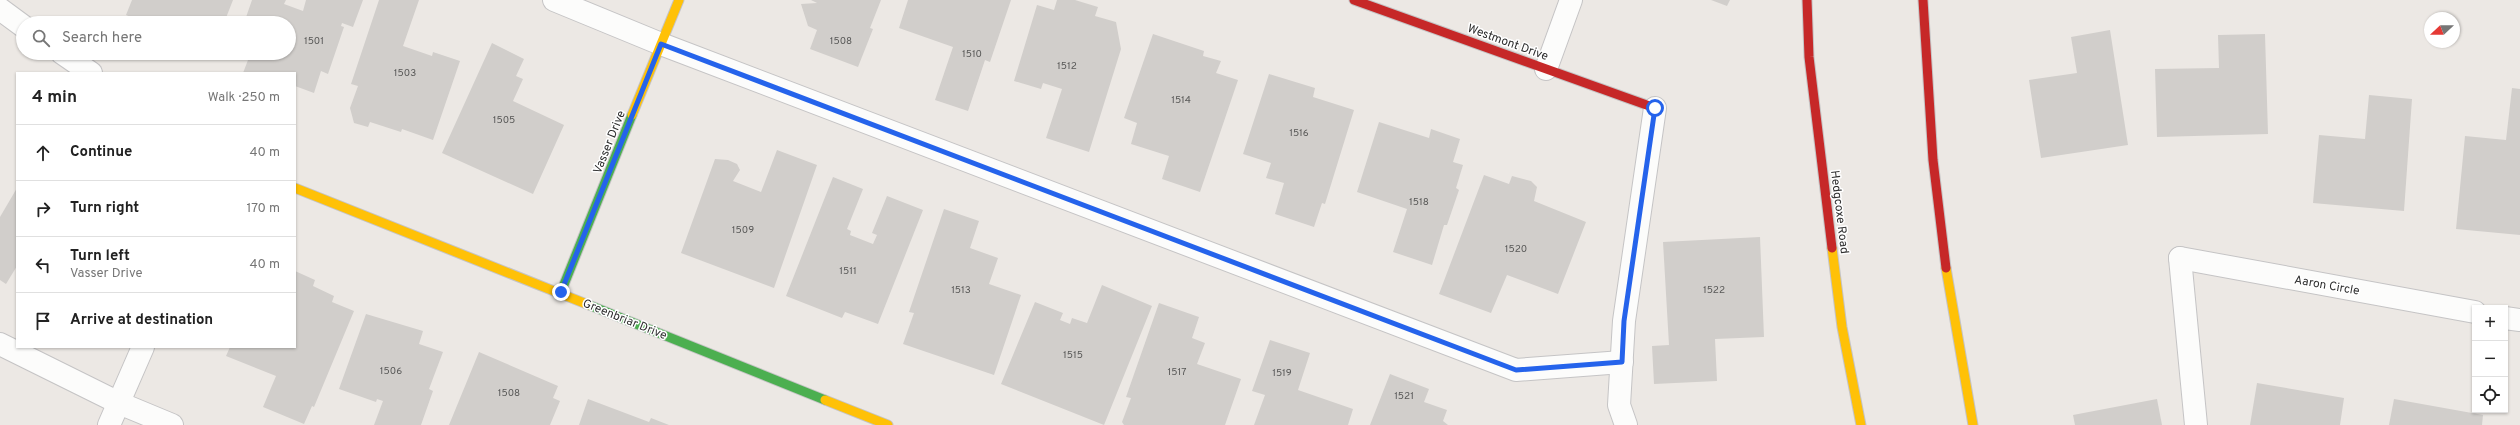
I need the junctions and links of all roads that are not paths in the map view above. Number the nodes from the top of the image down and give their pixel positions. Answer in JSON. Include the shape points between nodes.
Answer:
{"nodes":[{"id":1,"x":554,"y":0,"type":"edge"},
{"id":2,"x":680,"y":0,"type":"edge"},
{"id":3,"x":1354,"y":0,"type":"edge"},
{"id":4,"x":1571,"y":0,"type":"edge"},
{"id":5,"x":1807,"y":0,"type":"edge"},
{"id":6,"x":1924,"y":0,"type":"edge"},
{"id":7,"x":0,"y":9,"type":"edge"},
{"id":8,"x":16,"y":21,"type":"edge"},
{"id":9,"x":661,"y":44,"type":"junction"},
{"id":10,"x":72,"y":60,"type":"edge"},
{"id":11,"x":1546,"y":69,"type":"junction"},
{"id":12,"x":90,"y":72,"type":"edge"},
{"id":13,"x":1655,"y":108,"type":"joint"},
{"id":14,"x":296,"y":188,"type":"edge"},
{"id":15,"x":561,"y":292,"type":"junction"},
{"id":16,"x":2472,"y":311,"type":"edge"},
{"id":17,"x":2508,"y":318,"type":"edge"},
{"id":18,"x":2520,"y":320,"type":"edge"},
{"id":19,"x":0,"y":344,"type":"edge"},
{"id":20,"x":143,"y":348,"type":"edge"},
{"id":21,"x":1622,"y":362,"type":"junction"},
{"id":22,"x":119,"y":403,"type":"junction"},
{"id":23,"x":109,"y":425,"type":"edge"},
{"id":24,"x":172,"y":425,"type":"edge"},
{"id":25,"x":888,"y":425,"type":"edge"},
{"id":26,"x":1626,"y":425,"type":"edge"},
{"id":27,"x":1861,"y":425,"type":"edge"},
{"id":28,"x":1973,"y":425,"type":"edge"},
{"id":29,"x":2196,"y":425,"type":"edge"}],
"edges":[{"from":1,"to":9,"type":"street"},
{"from":2,"to":9,"type":"street","name":"Vasser Drive"},
{"from":3,"to":11,"type":"street","name":"Westmont Drive"},
{"from":4,"to":11,"type":"street"},
{"from":5,"to":27,"type":"street","name":"Hedgcoxe Road","via":[[1809,57],[1840,312]]},
{"from":6,"to":28,"type":"street","via":[[1926,90],[1942,243]]},
{"from":7,"to":8,"type":"street"},
{"from":9,"to":15,"type":"street","name":"Vasser Drive"},
{"from":9,"to":21,"type":"street","via":[[1516,370]]},
{"from":10,"to":12,"type":"street"},
{"from":11,"to":13,"type":"street","name":"Westmont Drive"},
{"from":13,"to":21,"type":"street","via":[[1624,321]]},
{"from":14,"to":15,"type":"street","name":"Greenbriar Drive"},
{"from":15,"to":25,"type":"street","name":"Greenbriar Drive"},
{"from":16,"to":29,"type":"street","name":"Aaron Circle","via":[[2180,258]]},
{"from":17,"to":18,"type":"street"},
{"from":19,"to":22,"type":"street"},
{"from":20,"to":22,"type":"street"},
{"from":21,"to":26,"type":"street","via":[[1619,406]]},
{"from":22,"to":23,"type":"street"},
{"from":22,"to":24,"type":"street"}]}
